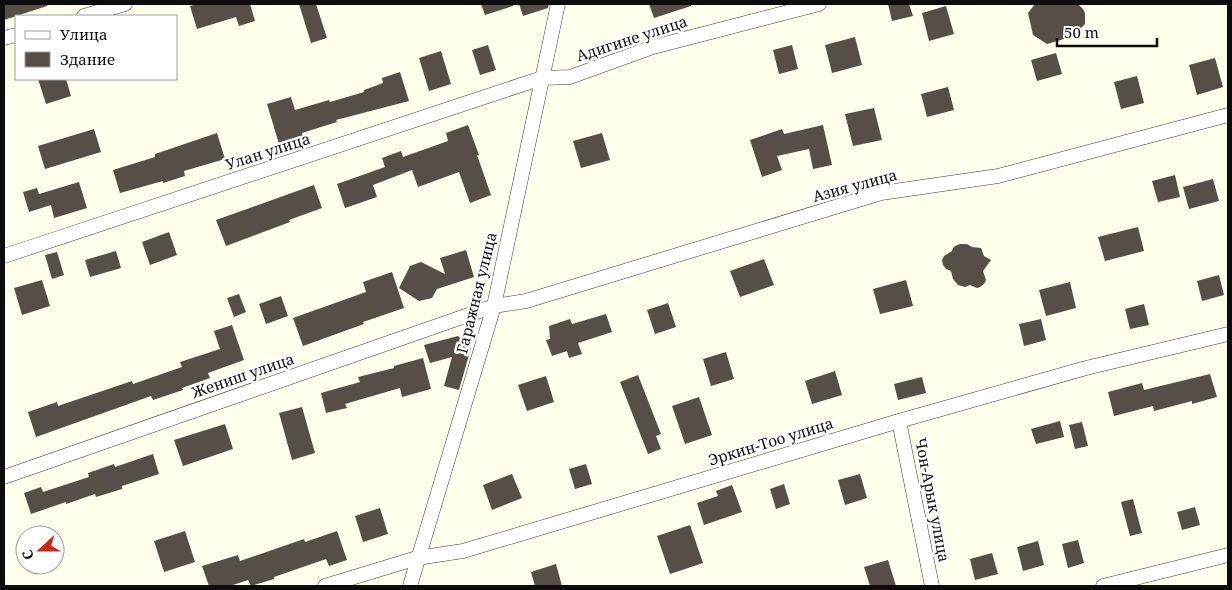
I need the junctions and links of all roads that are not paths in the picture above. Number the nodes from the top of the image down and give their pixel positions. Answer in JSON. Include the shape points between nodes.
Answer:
{"nodes":[{"id":1,"x":125,"y":4,"type":"edge"},
{"id":2,"x":558,"y":4,"type":"edge"},
{"id":3,"x":819,"y":4,"type":"edge"},
{"id":4,"x":87,"y":15,"type":"edge"},
{"id":5,"x":542,"y":78,"type":"junction"},
{"id":6,"x":1228,"y":115,"type":"edge"},
{"id":7,"x":4,"y":256,"type":"edge"},
{"id":8,"x":494,"y":306,"type":"junction"},
{"id":9,"x":1228,"y":334,"type":"edge"},
{"id":10,"x":899,"y":421,"type":"junction"},
{"id":11,"x":4,"y":477,"type":"edge"},
{"id":12,"x":1228,"y":555,"type":"edge"},
{"id":13,"x":417,"y":558,"type":"junction"},
{"id":14,"x":1131,"y":583,"type":"edge"},
{"id":15,"x":325,"y":586,"type":"edge"},
{"id":16,"x":410,"y":586,"type":"edge"},
{"id":17,"x":932,"y":586,"type":"edge"},
{"id":18,"x":1103,"y":586,"type":"edge"}],
"edges":[{"from":1,"to":4,"type":"street"},
{"from":2,"to":5,"type":"street","name":"Гаражная улица"},
{"from":3,"to":5,"type":"street","name":"Адигине улица","via":[[653,46],[570,77]]},
{"from":5,"to":7,"type":"street","name":"Улан улица"},
{"from":5,"to":8,"type":"street","name":"Гаражная улица"},
{"from":6,"to":8,"type":"street","name":"Азия улица","via":[[998,176],[881,193],[526,301]]},
{"from":8,"to":11,"type":"street","name":"Жениш улица"},
{"from":8,"to":13,"type":"street","name":"Гаражная улица"},
{"from":9,"to":10,"type":"street","name":"Эркин-Тоо улица","via":[[1086,368]]},
{"from":10,"to":13,"type":"street","name":"Эркин-Тоо улица","via":[[463,551]]},
{"from":10,"to":17,"type":"street","name":"Чон-Арык улица"},
{"from":12,"to":14,"type":"street"},
{"from":13,"to":15,"type":"street","name":"Эркин-Тоо улица"},
{"from":13,"to":16,"type":"street","name":"Гаражная улица"},
{"from":14,"to":18,"type":"street"}]}
